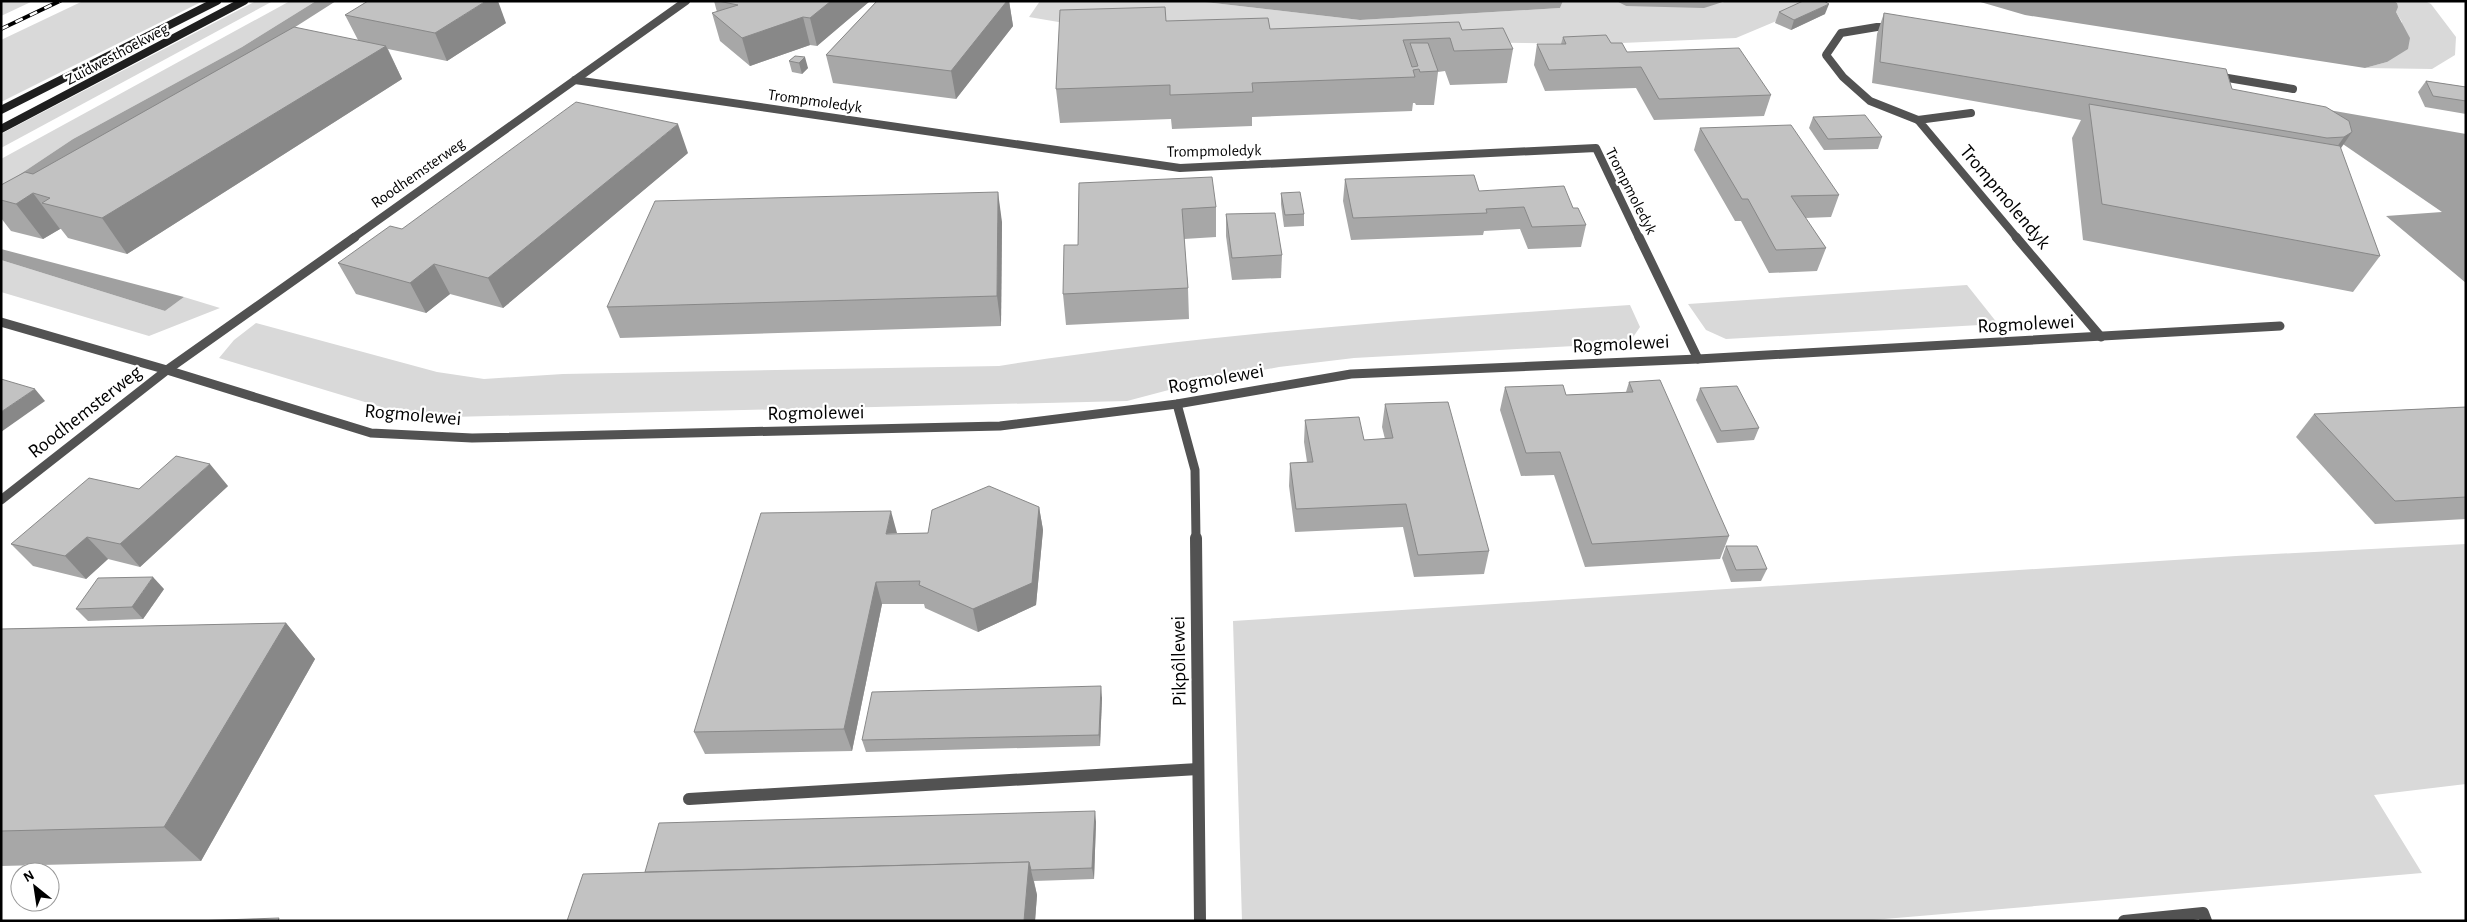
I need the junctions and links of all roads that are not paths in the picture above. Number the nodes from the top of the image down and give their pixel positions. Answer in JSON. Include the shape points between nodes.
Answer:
{"nodes":[{"id":1,"x":217,"y":1,"type":"edge"},
{"id":2,"x":244,"y":1,"type":"edge"},
{"id":3,"x":686,"y":1,"type":"edge"},
{"id":4,"x":1903,"y":28,"type":"edge"},
{"id":5,"x":2205,"y":74,"type":"edge"},
{"id":6,"x":575,"y":80,"type":"junction"},
{"id":7,"x":2293,"y":89,"type":"dead end"},
{"id":8,"x":1,"y":110,"type":"edge"},
{"id":9,"x":1971,"y":113,"type":"dead end"},
{"id":10,"x":1918,"y":120,"type":"junction"},
{"id":11,"x":1,"y":129,"type":"edge"},
{"id":12,"x":1,"y":322,"type":"edge"},
{"id":13,"x":2280,"y":326,"type":"dead end"},
{"id":14,"x":2101,"y":337,"type":"junction"},
{"id":15,"x":1698,"y":358,"type":"junction"},
{"id":16,"x":167,"y":370,"type":"junction"},
{"id":17,"x":1177,"y":404,"type":"junction"},
{"id":18,"x":1,"y":500,"type":"edge"},
{"id":19,"x":1198,"y":769,"type":"junction"},
{"id":20,"x":689,"y":799,"type":"dead end"},
{"id":21,"x":1200,"y":921,"type":"edge"},
{"id":22,"x":2124,"y":921,"type":"edge"},
{"id":23,"x":2206,"y":921,"type":"edge"}],
"edges":[{"from":1,"to":8,"type":"street","name":"Zuidwesthoekweg"},
{"from":2,"to":11,"type":"street","name":"Zuidwesthoekweg"},
{"from":3,"to":6,"type":"street","name":"Roodhemsterweg"},
{"from":4,"to":10,"type":"street","via":[[1877,26],[1841,33],[1826,55],[1843,77],[1870,101]]},
{"from":5,"to":7,"type":"street"},
{"from":6,"to":15,"type":"street","name":"Trompmoledyk","via":[[1180,168],[1596,148]]},
{"from":6,"to":16,"type":"street","name":"Roodhemsterweg"},
{"from":9,"to":10,"type":"street","name":"Trompmolendyk"},
{"from":10,"to":14,"type":"street","name":"Trompmolendyk"},
{"from":12,"to":16,"type":"street","name":"Roodhemsterweg"},
{"from":13,"to":14,"type":"street","name":"Rogmolewei"},
{"from":14,"to":15,"type":"street","name":"Rogmolewei"},
{"from":15,"to":17,"type":"street","name":"Rogmolewei","via":[[1351,374]]},
{"from":16,"to":17,"type":"street","name":"Rogmolewei","via":[[371,433],[472,438],[1000,426]]},
{"from":16,"to":18,"type":"street","name":"Roodhemsterweg"},
{"from":17,"to":19,"type":"street","name":"Pikpôllewei","via":[[1195,470]]},
{"from":19,"to":20,"type":"street"},
{"from":19,"to":21,"type":"street","name":"Pikpôllewei"},
{"from":22,"to":23,"type":"street","via":[[2203,913]]}]}
